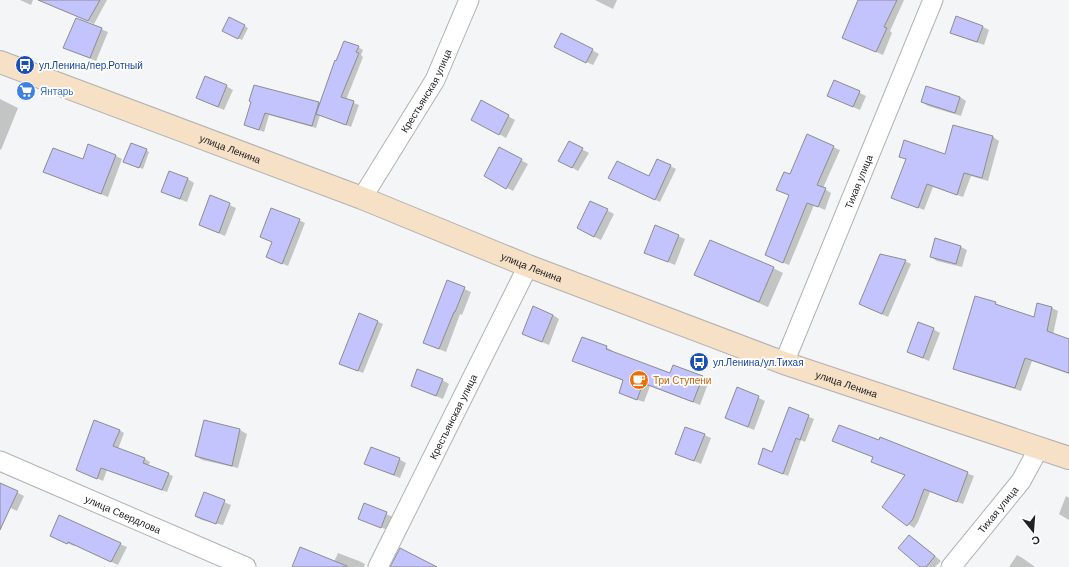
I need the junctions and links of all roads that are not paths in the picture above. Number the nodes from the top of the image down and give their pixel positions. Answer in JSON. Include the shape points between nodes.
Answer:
{"nodes":[{"id":1,"x":469,"y":0,"type":"edge"},
{"id":2,"x":933,"y":0,"type":"edge"},
{"id":3,"x":0,"y":62,"type":"edge"},
{"id":4,"x":362,"y":198,"type":"junction"},
{"id":5,"x":528,"y":266,"type":"junction"},
{"id":6,"x":784,"y":363,"type":"junction"},
{"id":7,"x":1039,"y":448,"type":"junction"},
{"id":8,"x":1069,"y":458,"type":"edge"},
{"id":9,"x":0,"y":460,"type":"edge"},
{"id":10,"x":246,"y":567,"type":"edge"},
{"id":11,"x":378,"y":567,"type":"edge"},
{"id":12,"x":951,"y":567,"type":"edge"}],
"edges":[{"from":1,"to":4,"type":"street","name":"Крестьянская улица","via":[[435,80]]},
{"from":2,"to":6,"type":"street","name":"Тихая улица"},
{"from":3,"to":4,"type":"main road","name":"улица Ленина"},
{"from":4,"to":5,"type":"main road","name":"улица Ленина"},
{"from":5,"to":6,"type":"main road","name":"улица Ленина"},
{"from":5,"to":11,"type":"street","name":"Крестьянская улица"},
{"from":6,"to":7,"type":"main road","name":"улица Ленина"},
{"from":7,"to":8,"type":"main road","name":"улица Ленина"},
{"from":7,"to":12,"type":"street","name":"Тихая улица","via":[[1021,481]]},
{"from":9,"to":10,"type":"street","name":"улица Свердлова"}]}
